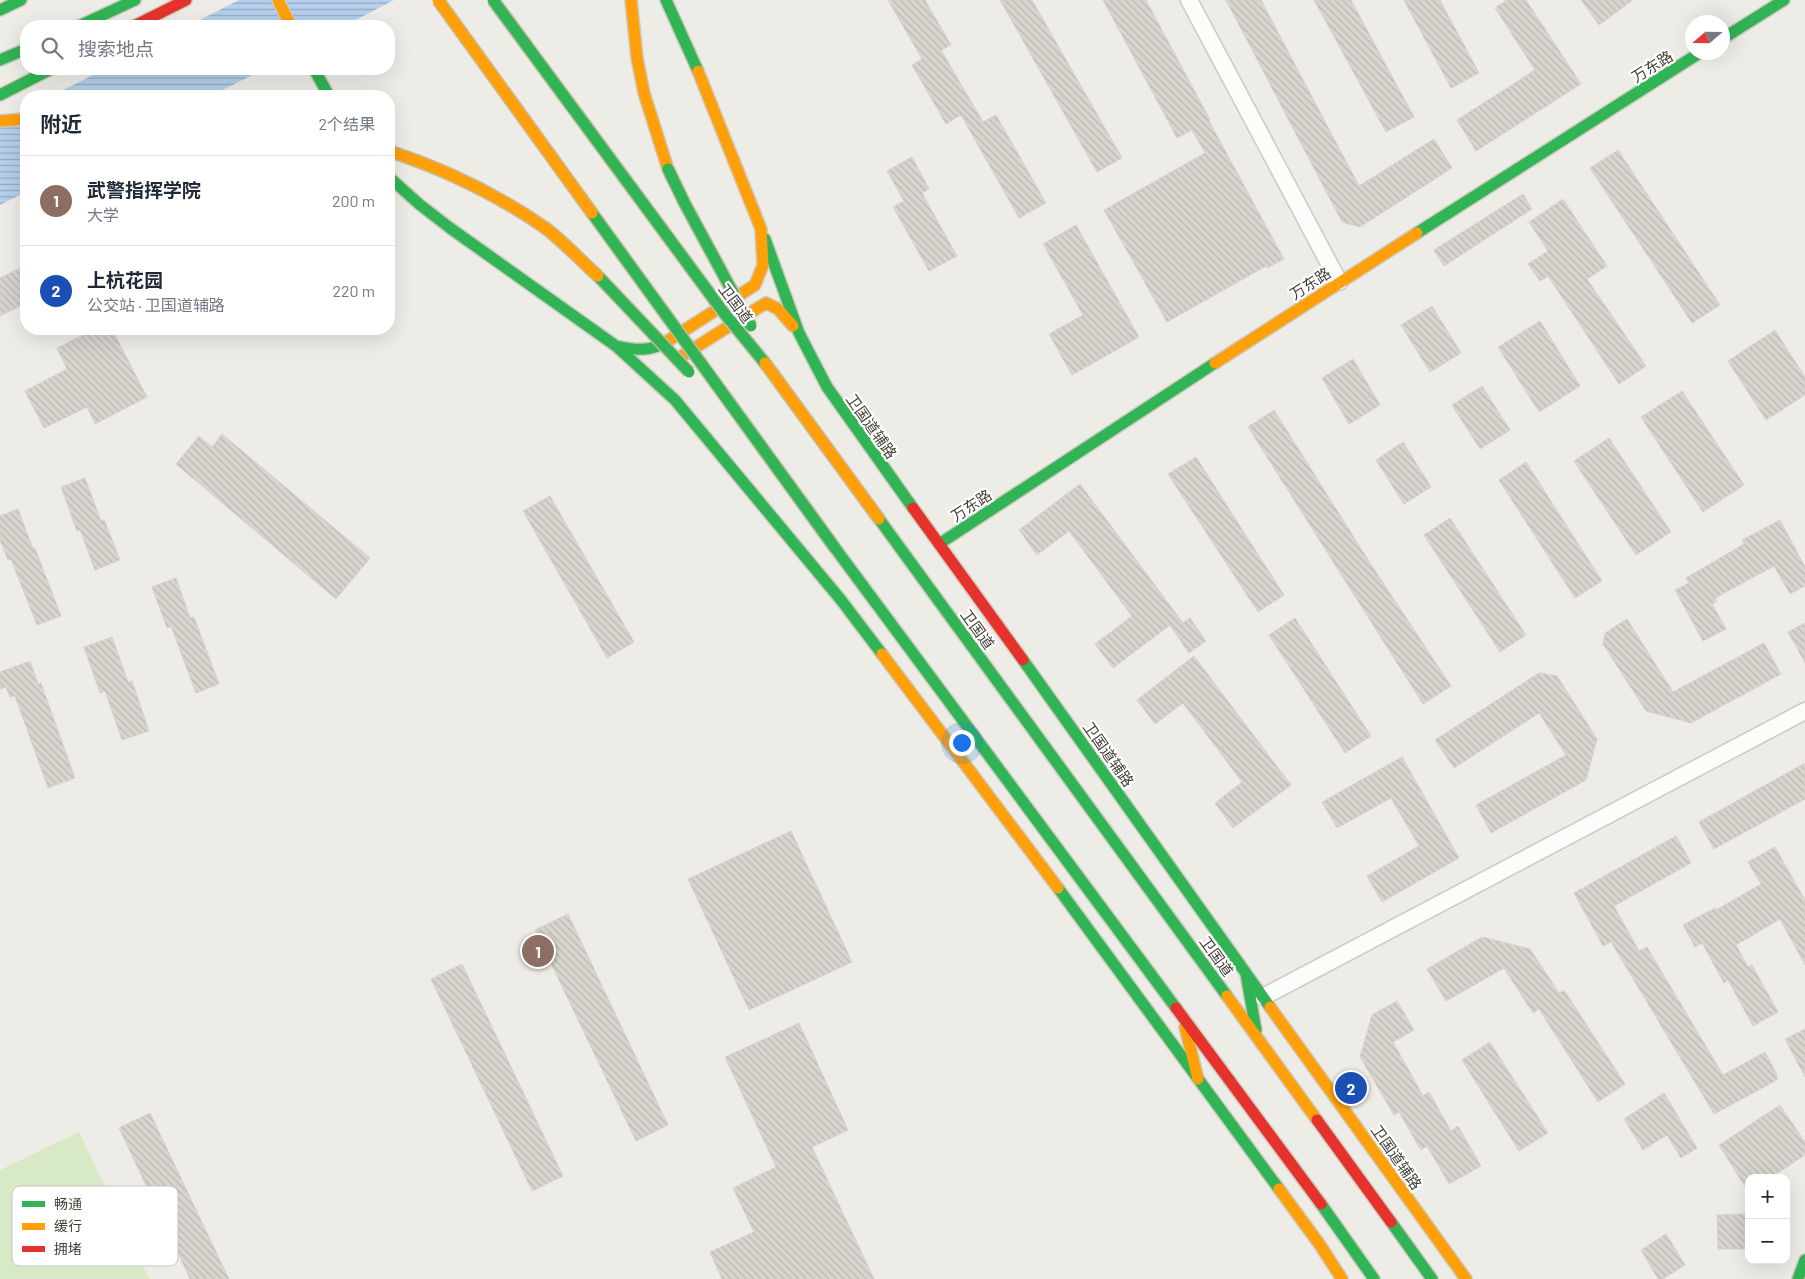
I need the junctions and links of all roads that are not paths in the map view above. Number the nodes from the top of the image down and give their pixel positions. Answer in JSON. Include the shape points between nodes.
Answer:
{"nodes":[{"id":1,"x":21,"y":0,"type":"edge"},
{"id":2,"x":135,"y":0,"type":"edge"},
{"id":3,"x":186,"y":0,"type":"edge"},
{"id":4,"x":278,"y":0,"type":"edge"},
{"id":5,"x":438,"y":0,"type":"edge"},
{"id":6,"x":493,"y":0,"type":"edge"},
{"id":7,"x":631,"y":0,"type":"edge"},
{"id":8,"x":666,"y":0,"type":"edge"},
{"id":9,"x":1190,"y":0,"type":"edge"},
{"id":10,"x":1784,"y":0,"type":"edge"},
{"id":11,"x":0,"y":10,"type":"edge"},
{"id":12,"x":92,"y":20,"type":"edge"},
{"id":13,"x":146,"y":20,"type":"edge"},
{"id":14,"x":288,"y":20,"type":"edge"},
{"id":15,"x":1730,"y":34,"type":"edge"},
{"id":16,"x":20,"y":52,"type":"edge"},
{"id":17,"x":0,"y":60,"type":"edge"},
{"id":18,"x":1688,"y":60,"type":"edge"},
{"id":19,"x":3,"y":72,"type":"edge"},
{"id":20,"x":40,"y":75,"type":"edge"},
{"id":21,"x":317,"y":75,"type":"edge"},
{"id":22,"x":22,"y":84,"type":"junction"},
{"id":23,"x":326,"y":90,"type":"edge"},
{"id":24,"x":0,"y":94,"type":"edge"},
{"id":25,"x":20,"y":119,"type":"edge"},
{"id":26,"x":0,"y":121,"type":"edge"},
{"id":27,"x":395,"y":153,"type":"edge"},
{"id":28,"x":395,"y":183,"type":"edge"},
{"id":29,"x":761,"y":229,"type":"junction"},
{"id":30,"x":1339,"y":282,"type":"junction"},
{"id":31,"x":799,"y":333,"type":"junction"},
{"id":32,"x":616,"y":346,"type":"junction"},
{"id":33,"x":672,"y":368,"type":"dead end"},
{"id":34,"x":776,"y":376,"type":"junction"},
{"id":35,"x":672,"y":383,"type":"dead end"},
{"id":36,"x":676,"y":400,"type":"junction"},
{"id":37,"x":766,"y":454,"type":"junction"},
{"id":38,"x":939,"y":544,"type":"junction"},
{"id":39,"x":1805,"y":711,"type":"edge"},
{"id":40,"x":1246,"y":974,"type":"junction"},
{"id":41,"x":1263,"y":998,"type":"junction"},
{"id":42,"x":1182,"y":1016,"type":"junction"},
{"id":43,"x":1257,"y":1036,"type":"junction"},
{"id":44,"x":1198,"y":1080,"type":"junction"},
{"id":45,"x":1246,"y":1101,"type":"junction"},
{"id":46,"x":1404,"y":1238,"type":"junction"},
{"id":47,"x":1805,"y":1260,"type":"edge"},
{"id":48,"x":1465,"y":1277,"type":"edge"},
{"id":49,"x":1342,"y":1279,"type":"edge"},
{"id":50,"x":1374,"y":1279,"type":"edge"},
{"id":51,"x":1432,"y":1279,"type":"edge"},
{"id":52,"x":1798,"y":1279,"type":"edge"}],
"edges":[{"from":1,"to":11,"type":"main road"},
{"from":2,"to":12,"type":"main road"},
{"from":3,"to":13,"type":"main road"},
{"from":4,"to":14,"type":"main road"},
{"from":5,"to":37,"type":"main road","bridge":true},
{"from":6,"to":34,"type":"main road","name":"卫国道","bridge":true,"via":[[707,290]]},
{"from":7,"to":34,"type":"main road","bridge":true,"via":[[644,93],[668,169]]},
{"from":8,"to":29,"type":"main road","via":[[691,52]]},
{"from":9,"to":30,"type":"street"},
{"from":10,"to":15,"type":"main road"},
{"from":16,"to":17,"type":"main road"},
{"from":18,"to":30,"type":"main road","name":"万东路"},
{"from":19,"to":22,"type":"main road"},
{"from":20,"to":22,"type":"main road"},
{"from":21,"to":23,"type":"main road"},
{"from":22,"to":24,"type":"main road"},
{"from":25,"to":26,"type":"main road"},
{"from":27,"to":37,"type":"main road","bridge":true,"via":[[426,163],[489,193],[545,228],[608,286]]},
{"from":28,"to":32,"type":"main road","via":[[503,267]]},
{"from":29,"to":31,"type":"main road","name":"卫国道辅路"},
{"from":29,"to":32,"type":"main road","via":[[763,263],[755,284],[659,348],[640,350]]},
{"from":30,"to":38,"type":"main road","name":"万东路"},
{"from":31,"to":33,"type":"main road","via":[[780,310],[766,303],[674,361]]},
{"from":31,"to":38,"type":"main road","name":"卫国道辅路","via":[[827,387]]},
{"from":32,"to":36,"type":"main road"},
{"from":34,"to":43,"type":"main road","name":"卫国道","bridge":true},
{"from":35,"to":36,"type":"main road"},
{"from":36,"to":44,"type":"main road","via":[[842,600]]},
{"from":37,"to":42,"type":"main road","bridge":true},
{"from":38,"to":40,"type":"main road","name":"卫国道辅路"},
{"from":39,"to":41,"type":"street"},
{"from":40,"to":41,"type":"main road","name":"卫国道辅路"},
{"from":40,"to":43,"type":"main road"},
{"from":41,"to":48,"type":"main road","name":"卫国道辅路"},
{"from":42,"to":44,"type":"main road"},
{"from":42,"to":45,"type":"main road"},
{"from":43,"to":46,"type":"main road","name":"卫国道"},
{"from":44,"to":45,"type":"main road"},
{"from":44,"to":49,"type":"main road"},
{"from":45,"to":50,"type":"main road","via":[[1327,1209]]},
{"from":46,"to":48,"type":"main road"},
{"from":46,"to":51,"type":"main road","name":"卫国道"},
{"from":47,"to":52,"type":"main road"}]}
